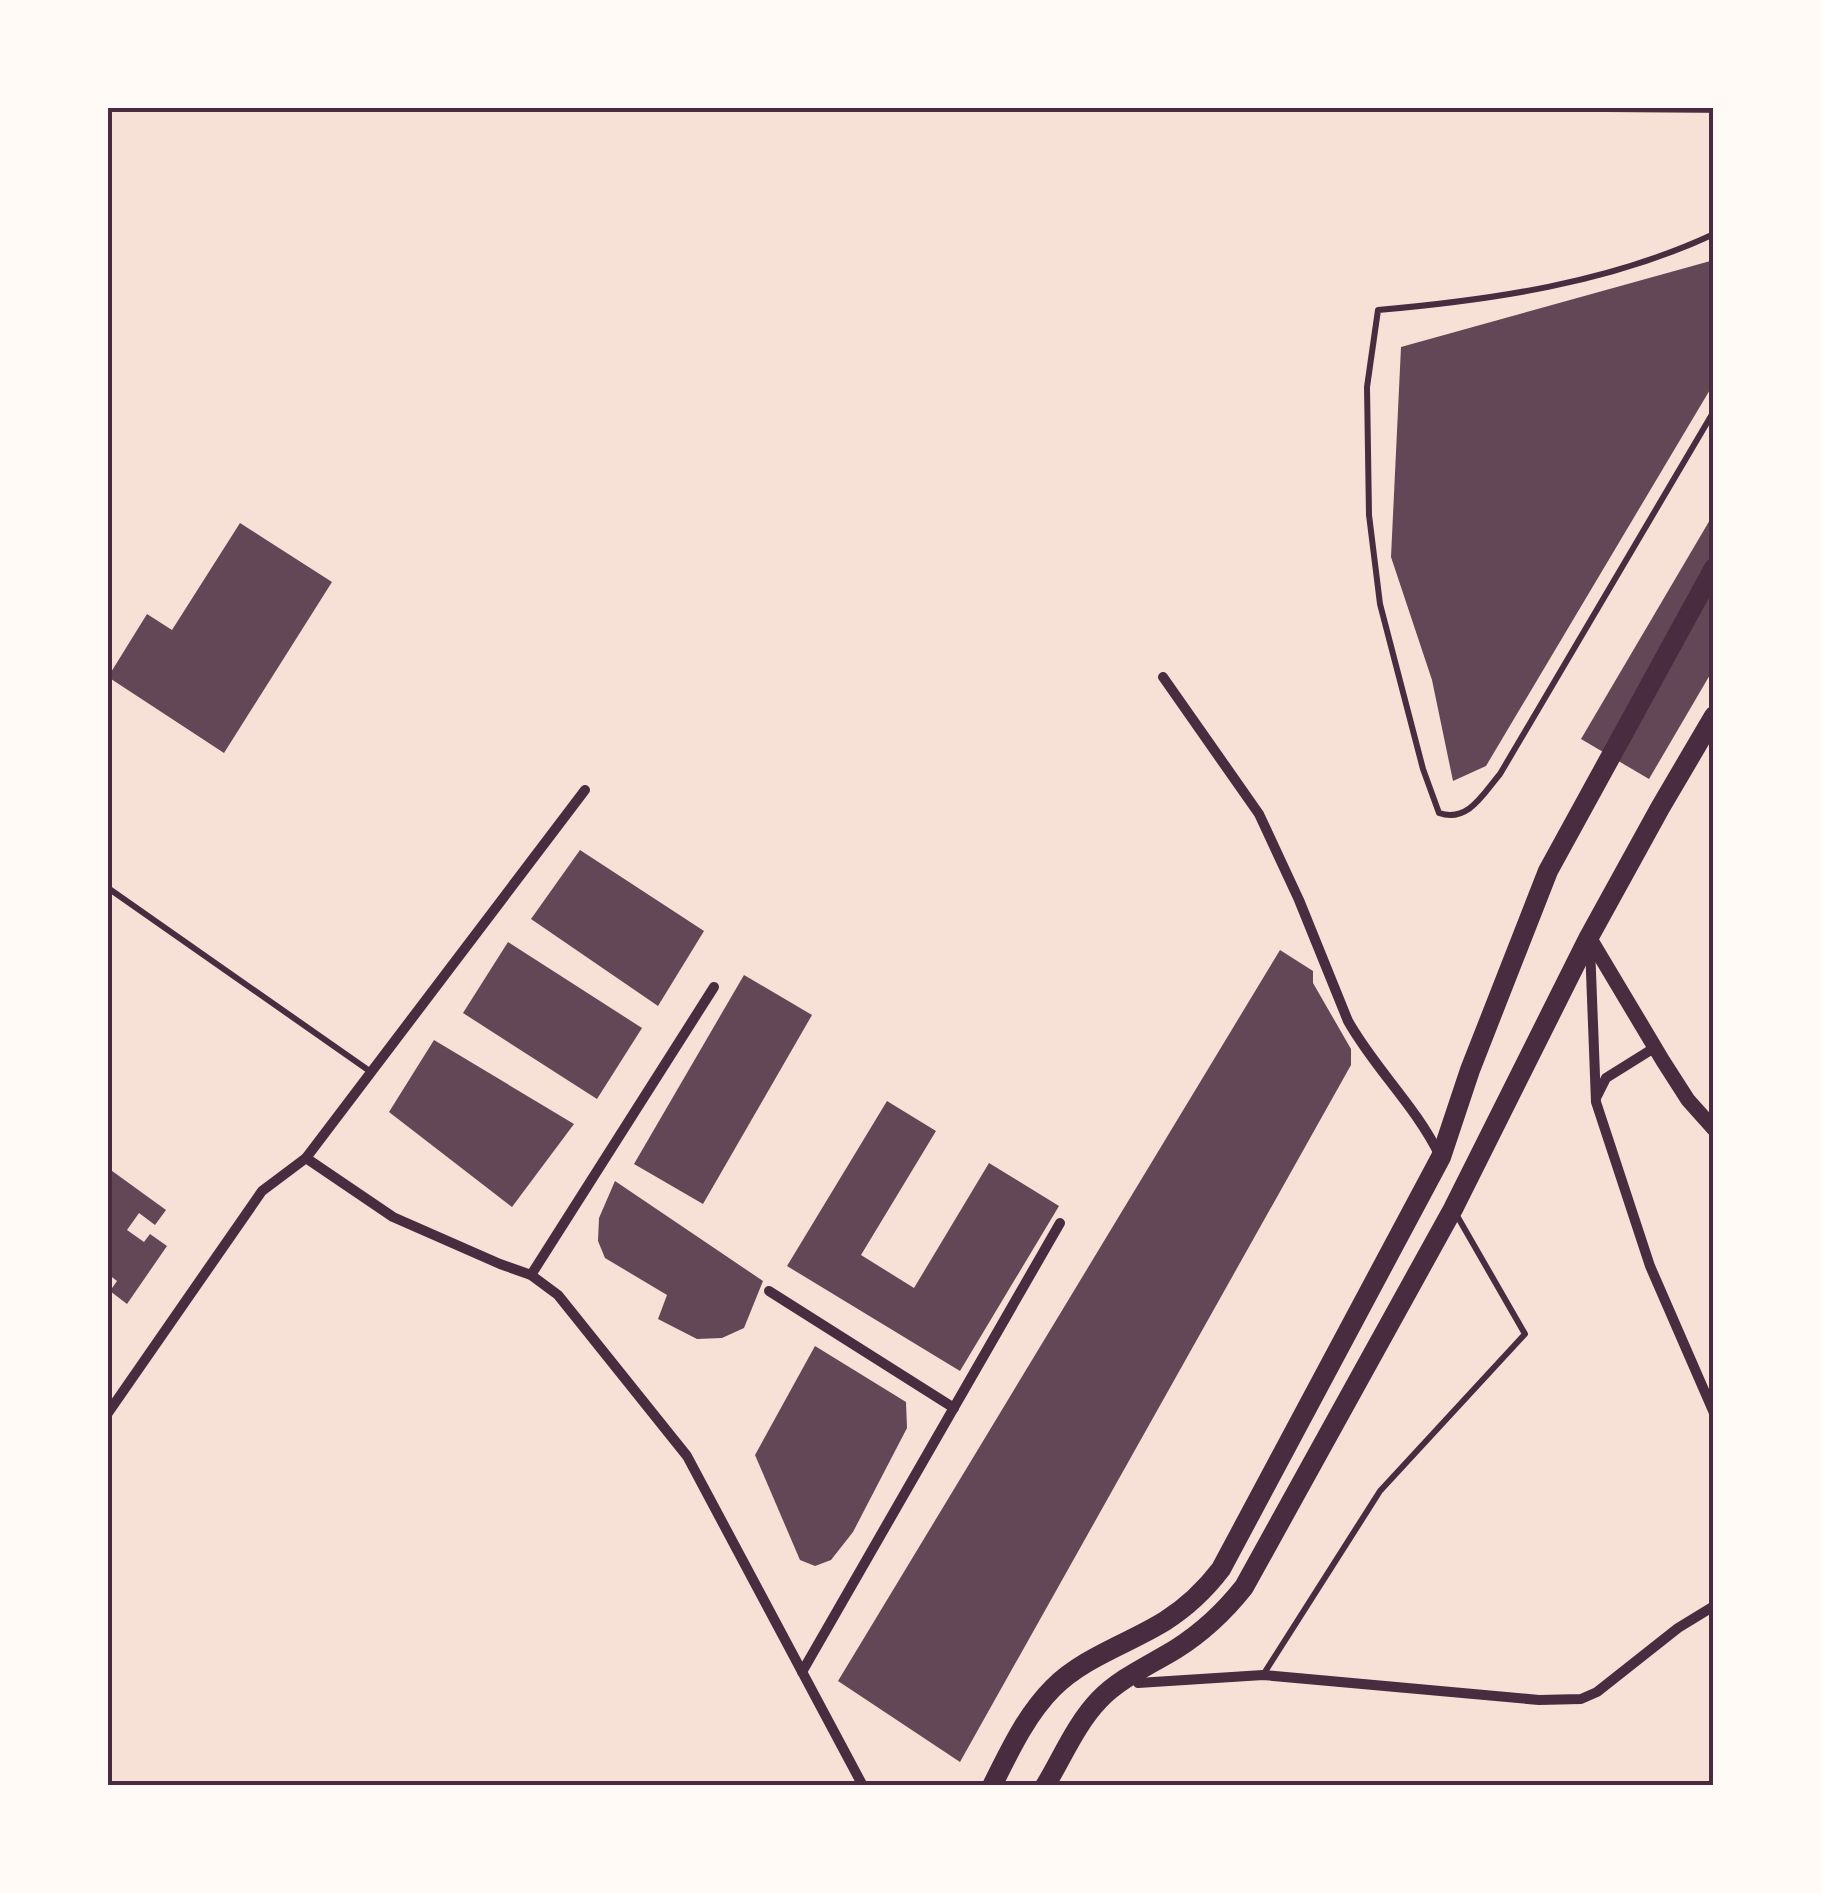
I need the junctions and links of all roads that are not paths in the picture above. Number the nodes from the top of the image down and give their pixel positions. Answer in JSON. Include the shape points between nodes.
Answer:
{"nodes":[{"id":1,"x":1714,"y":234,"type":"edge"},
{"id":2,"x":1714,"y":412,"type":"edge"},
{"id":3,"x":1714,"y":568,"type":"edge"},
{"id":4,"x":1163,"y":676,"type":"dead end"},
{"id":5,"x":1714,"y":716,"type":"edge"},
{"id":6,"x":584,"y":790,"type":"dead end"},
{"id":7,"x":108,"y":888,"type":"edge"},
{"id":8,"x":1589,"y":937,"type":"junction"},
{"id":9,"x":714,"y":986,"type":"dead end"},
{"id":10,"x":1654,"y":1048,"type":"junction"},
{"id":11,"x":371,"y":1072,"type":"junction"},
{"id":12,"x":1596,"y":1102,"type":"junction"},
{"id":13,"x":1714,"y":1129,"type":"edge"},
{"id":14,"x":1440,"y":1157,"type":"junction"},
{"id":15,"x":306,"y":1158,"type":"junction"},
{"id":16,"x":1453,"y":1209,"type":"junction"},
{"id":17,"x":1060,"y":1223,"type":"dead end"},
{"id":18,"x":530,"y":1275,"type":"junction"},
{"id":19,"x":770,"y":1291,"type":"dead end"},
{"id":20,"x":954,"y":1408,"type":"junction"},
{"id":21,"x":108,"y":1413,"type":"edge"},
{"id":22,"x":1714,"y":1413,"type":"edge"},
{"id":23,"x":1714,"y":1606,"type":"edge"},
{"id":24,"x":802,"y":1672,"type":"junction"},
{"id":25,"x":1264,"y":1675,"type":"junction"},
{"id":26,"x":1138,"y":1683,"type":"dead end"},
{"id":27,"x":863,"y":1786,"type":"edge"},
{"id":28,"x":992,"y":1786,"type":"edge"},
{"id":29,"x":1046,"y":1786,"type":"edge"}],
"edges":[{"from":1,"to":2,"type":"lane","via":[[1561,284],[1378,310],[1368,387],[1370,515],[1380,604],[1439,813],[1452,818],[1468,812],[1500,774]]},
{"from":3,"to":14,"type":"highway","via":[[1548,871]]},
{"from":4,"to":14,"type":"street","via":[[1259,814],[1358,1040],[1406,1098]]},
{"from":5,"to":8,"type":"highway"},
{"from":6,"to":11,"type":"street"},
{"from":7,"to":11,"type":"lane"},
{"from":8,"to":10,"type":"street"},
{"from":8,"to":12,"type":"street"},
{"from":8,"to":16,"type":"highway"},
{"from":9,"to":18,"type":"street"},
{"from":10,"to":12,"type":"street","via":[[1606,1078]]},
{"from":10,"to":13,"type":"street"},
{"from":11,"to":15,"type":"street"},
{"from":12,"to":22,"type":"street","via":[[1650,1266]]},
{"from":14,"to":28,"type":"highway","via":[[1221,1569],[1164,1622],[1055,1686],[1032,1712]]},
{"from":15,"to":18,"type":"street","via":[[393,1217]]},
{"from":15,"to":21,"type":"street","via":[[262,1190]]},
{"from":16,"to":25,"type":"lane","via":[[1525,1334],[1380,1491]]},
{"from":16,"to":29,"type":"highway","via":[[1244,1587],[1206,1628],[1099,1699]]},
{"from":17,"to":20,"type":"street"},
{"from":18,"to":24,"type":"street","via":[[558,1295],[687,1456]]},
{"from":19,"to":20,"type":"street"},
{"from":20,"to":24,"type":"street"},
{"from":23,"to":25,"type":"street","via":[[1597,1692],[1565,1702]]},
{"from":24,"to":27,"type":"street"},
{"from":25,"to":26,"type":"street"}]}
